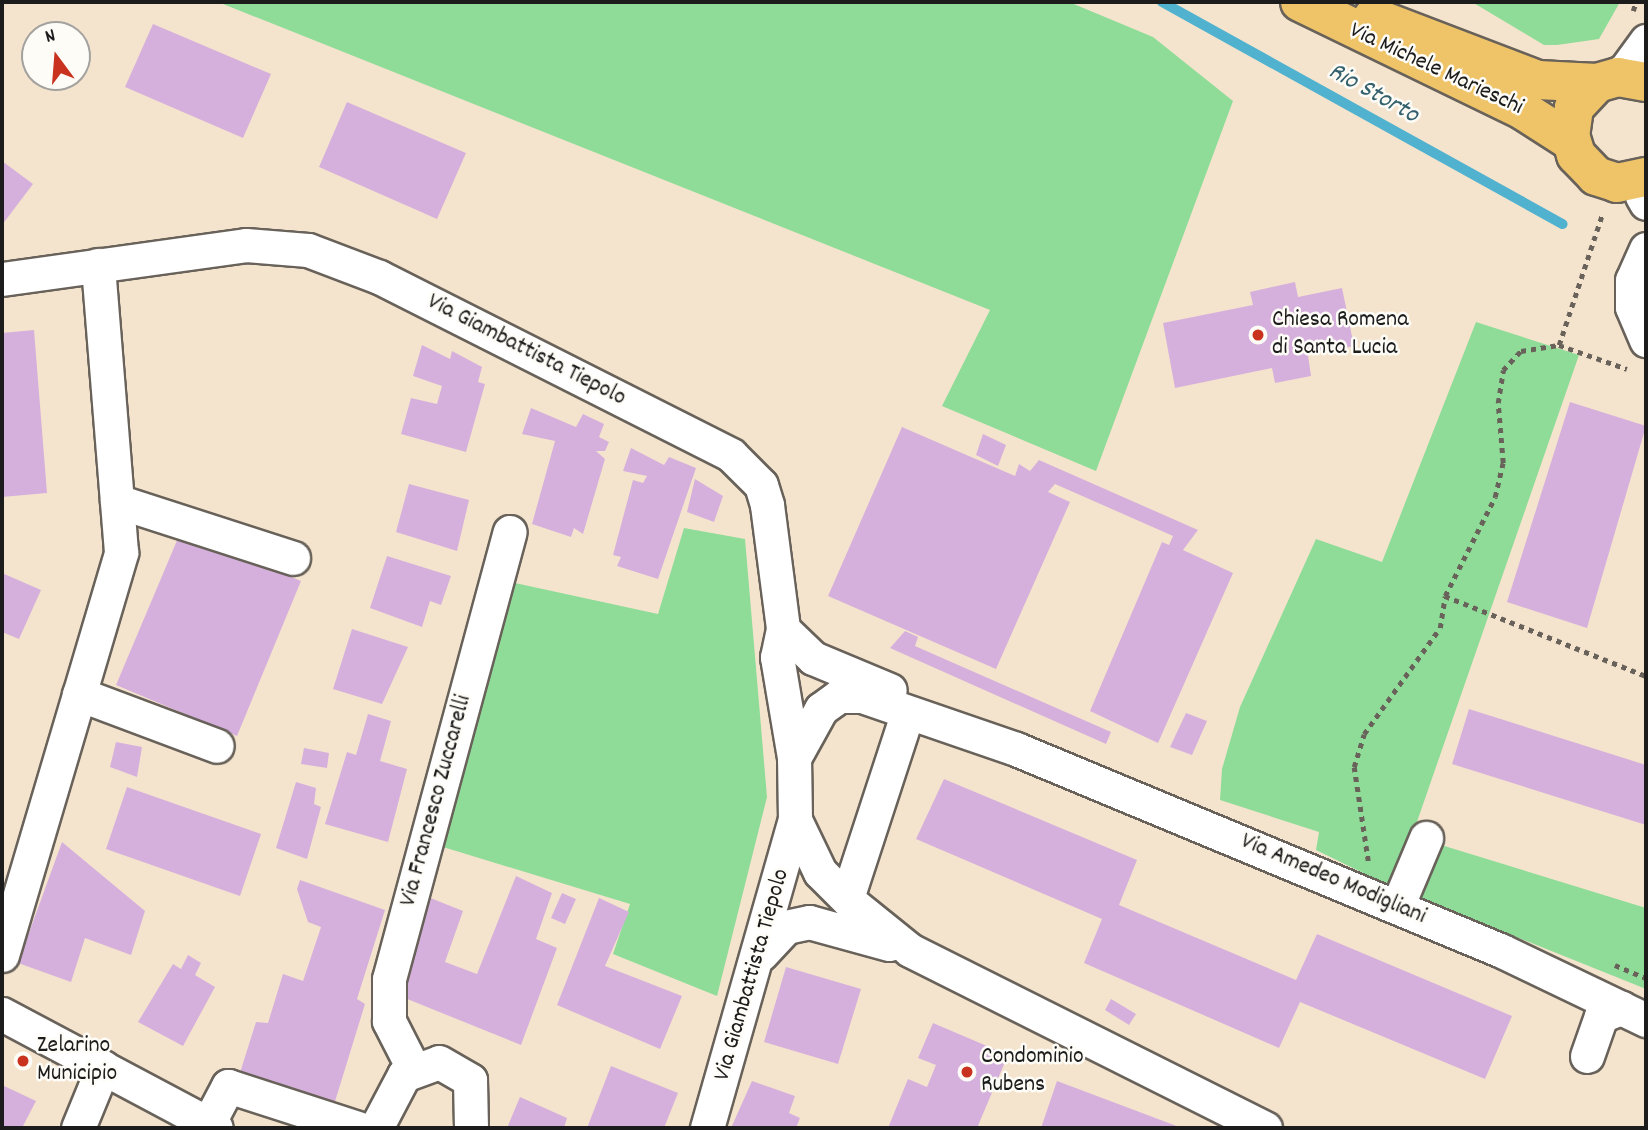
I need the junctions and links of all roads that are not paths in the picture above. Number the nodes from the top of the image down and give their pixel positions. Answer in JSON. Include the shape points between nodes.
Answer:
{"nodes":[{"id":1,"x":1300,"y":2,"type":"edge"},
{"id":2,"x":1340,"y":2,"type":"edge"},
{"id":3,"x":1646,"y":41,"type":"edge"},
{"id":4,"x":1618,"y":81,"type":"edge"},
{"id":5,"x":1571,"y":141,"type":"junction"},
{"id":6,"x":1633,"y":194,"type":"edge"},
{"id":7,"x":1645,"y":254,"type":"edge"},
{"id":8,"x":98,"y":265,"type":"junction"},
{"id":9,"x":2,"y":279,"type":"edge"},
{"id":10,"x":1646,"y":340,"type":"edge"},
{"id":11,"x":117,"y":501,"type":"junction"},
{"id":12,"x":510,"y":532,"type":"dead end"},
{"id":13,"x":293,"y":558,"type":"dead end"},
{"id":14,"x":783,"y":629,"type":"junction"},
{"id":15,"x":79,"y":694,"type":"junction"},
{"id":16,"x":839,"y":696,"type":"joint"},
{"id":17,"x":907,"y":714,"type":"junction"},
{"id":18,"x":217,"y":746,"type":"dead end"},
{"id":19,"x":1016,"y":749,"type":"junction"},
{"id":20,"x":794,"y":758,"type":"junction"},
{"id":21,"x":795,"y":820,"type":"junction"},
{"id":22,"x":1426,"y":838,"type":"dead end"},
{"id":23,"x":847,"y":898,"type":"junction"},
{"id":24,"x":1397,"y":907,"type":"junction"},
{"id":25,"x":910,"y":950,"type":"junction"},
{"id":26,"x":761,"y":954,"type":"junction"},
{"id":27,"x":2,"y":955,"type":"edge"},
{"id":28,"x":2,"y":1014,"type":"edge"},
{"id":29,"x":1634,"y":1014,"type":"edge"},
{"id":30,"x":1587,"y":1056,"type":"dead end"},
{"id":31,"x":103,"y":1068,"type":"junction"},
{"id":32,"x":413,"y":1068,"type":"junction"},
{"id":33,"x":212,"y":1126,"type":"edge"},
{"id":34,"x":78,"y":1128,"type":"edge"},
{"id":35,"x":358,"y":1128,"type":"edge"},
{"id":36,"x":376,"y":1128,"type":"edge"},
{"id":37,"x":471,"y":1128,"type":"edge"},
{"id":38,"x":708,"y":1128,"type":"edge"},
{"id":39,"x":1265,"y":1128,"type":"edge"}],
"edges":[{"from":1,"to":5,"type":"main road","name":"Via Michele Marieschi","via":[[1524,111]]},
{"from":2,"to":4,"type":"main road","name":"Via Michele Marieschi","via":[[1525,76],[1559,85]]},
{"from":3,"to":4,"type":"street"},
{"from":4,"to":5,"type":"main road","via":[[1574,108]]},
{"from":5,"to":6,"type":"main road","via":[[1590,172]]},
{"from":7,"to":10,"type":"street","via":[[1632,280],[1632,307]]},
{"from":8,"to":9,"type":"street","name":"Via Giambattista Tiepolo"},
{"from":8,"to":11,"type":"street"},
{"from":8,"to":14,"type":"street","name":"Via Giambattista Tiepolo","via":[[246,245],[341,259],[708,442],[748,467],[761,485]]},
{"from":11,"to":13,"type":"street"},
{"from":11,"to":15,"type":"street","via":[[121,552]]},
{"from":12,"to":32,"type":"street","name":"Via Francesco Zuccarelli","via":[[390,979],[389,1021]]},
{"from":14,"to":19,"type":"street","name":"Via Amedeo Modigliani","via":[[813,658]]},
{"from":14,"to":20,"type":"street","name":"Via Giambattista Tiepolo","via":[[777,657]]},
{"from":15,"to":18,"type":"street"},
{"from":15,"to":27,"type":"street"},
{"from":16,"to":17,"type":"street","name":"Via Amedeo Modigliani","via":[[862,696]]},
{"from":16,"to":20,"type":"street","name":"Via Giambattista Tiepolo","via":[[821,709]]},
{"from":17,"to":19,"type":"street","name":"Via Amedeo Modigliani"},
{"from":17,"to":23,"type":"street"},
{"from":19,"to":24,"type":"street","name":"Via Amedeo Modigliani"},
{"from":20,"to":21,"type":"street","name":"Via Giambattista Tiepolo"},
{"from":21,"to":23,"type":"street","name":"Via Giambattista Tiepolo","via":[[810,851]]},
{"from":21,"to":26,"type":"street","name":"Via Giambattista Tiepolo"},
{"from":22,"to":24,"type":"street"},
{"from":23,"to":25,"type":"street","name":"Via Giambattista Tiepolo"},
{"from":24,"to":29,"type":"street","name":"Via Amedeo Modigliani"},
{"from":25,"to":26,"type":"street","via":[[809,922],[786,927]]},
{"from":25,"to":39,"type":"street"},
{"from":26,"to":38,"type":"street","name":"Via Giambattista Tiepolo"},
{"from":28,"to":31,"type":"street"},
{"from":29,"to":30,"type":"street","via":[[1601,1016]]},
{"from":31,"to":33,"type":"street"},
{"from":31,"to":34,"type":"street"},
{"from":32,"to":36,"type":"street","via":[[393,1091]]},
{"from":32,"to":37,"type":"street","via":[[439,1062],[458,1068],[474,1097]]},
{"from":33,"to":35,"type":"street","via":[[228,1086]]}]}
